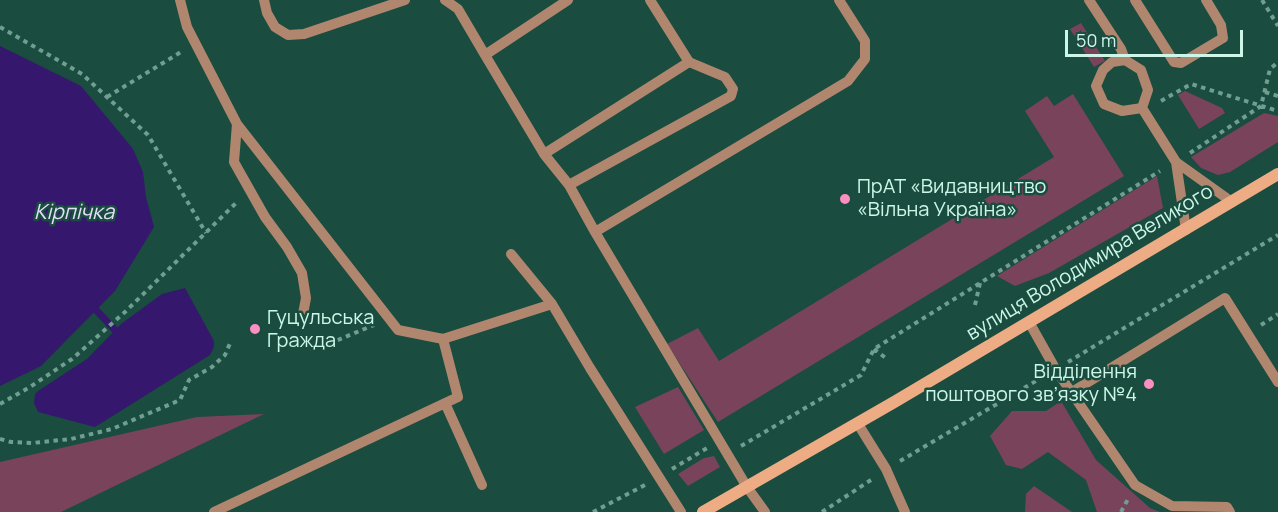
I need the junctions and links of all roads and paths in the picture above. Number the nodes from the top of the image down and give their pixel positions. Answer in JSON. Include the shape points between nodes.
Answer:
{"nodes":[{"id":1,"x":180,"y":0,"type":"edge"},
{"id":2,"x":264,"y":0,"type":"edge"},
{"id":3,"x":405,"y":0,"type":"edge"},
{"id":4,"x":445,"y":0,"type":"edge"},
{"id":5,"x":568,"y":0,"type":"edge"},
{"id":6,"x":650,"y":0,"type":"edge"},
{"id":7,"x":839,"y":0,"type":"edge"},
{"id":8,"x":1089,"y":0,"type":"edge"},
{"id":9,"x":1135,"y":0,"type":"edge"},
{"id":10,"x":1206,"y":0,"type":"edge"},
{"id":11,"x":1262,"y":0,"type":"edge"},
{"id":12,"x":1278,"y":26,"type":"edge"},
{"id":13,"x":0,"y":27,"type":"edge"},
{"id":14,"x":195,"y":43,"type":"junction"},
{"id":15,"x":485,"y":55,"type":"junction"},
{"id":16,"x":1125,"y":60,"type":"junction"},
{"id":17,"x":689,"y":62,"type":"junction"},
{"id":18,"x":1278,"y":62,"type":"edge"},
{"id":19,"x":1265,"y":92,"type":"junction"},
{"id":20,"x":1278,"y":96,"type":"edge"},
{"id":21,"x":107,"y":98,"type":"junction"},
{"id":22,"x":1261,"y":106,"type":"junction"},
{"id":23,"x":1142,"y":108,"type":"junction"},
{"id":24,"x":1278,"y":111,"type":"edge"},
{"id":25,"x":237,"y":124,"type":"junction"},
{"id":26,"x":544,"y":154,"type":"junction"},
{"id":27,"x":1186,"y":155,"type":"dead end"},
{"id":28,"x":1176,"y":162,"type":"junction"},
{"id":29,"x":1162,"y":169,"type":"dead end"},
{"id":30,"x":1278,"y":174,"type":"edge"},
{"id":31,"x":245,"y":182,"type":"junction"},
{"id":32,"x":569,"y":185,"type":"junction"},
{"id":33,"x":1232,"y":202,"type":"junction"},
{"id":34,"x":1186,"y":230,"type":"junction"},
{"id":35,"x":595,"y":232,"type":"junction"},
{"id":36,"x":206,"y":233,"type":"junction"},
{"id":37,"x":512,"y":254,"type":"dead end"},
{"id":38,"x":980,"y":282,"type":"junction"},
{"id":39,"x":552,"y":304,"type":"junction"},
{"id":40,"x":975,"y":305,"type":"dead end"},
{"id":41,"x":303,"y":314,"type":"dead end"},
{"id":42,"x":1278,"y":314,"type":"edge"},
{"id":43,"x":388,"y":319,"type":"junction"},
{"id":44,"x":1029,"y":322,"type":"junction"},
{"id":45,"x":1254,"y":328,"type":"dead end"},
{"id":46,"x":443,"y":339,"type":"junction"},
{"id":47,"x":231,"y":341,"type":"dead end"},
{"id":48,"x":321,"y":347,"type":"dead end"},
{"id":49,"x":874,"y":349,"type":"junction"},
{"id":50,"x":887,"y":359,"type":"dead end"},
{"id":51,"x":1278,"y":382,"type":"edge"},
{"id":52,"x":1072,"y":392,"type":"junction"},
{"id":53,"x":445,"y":403,"type":"junction"},
{"id":54,"x":0,"y":404,"type":"edge"},
{"id":55,"x":858,"y":424,"type":"junction"},
{"id":56,"x":0,"y":439,"type":"edge"},
{"id":57,"x":707,"y":448,"type":"dead end"},
{"id":58,"x":726,"y":449,"type":"junction"},
{"id":59,"x":669,"y":471,"type":"dead end"},
{"id":60,"x":483,"y":485,"type":"dead end"},
{"id":61,"x":646,"y":485,"type":"dead end"},
{"id":62,"x":747,"y":487,"type":"junction"},
{"id":63,"x":832,"y":506,"type":"dead end"},
{"id":64,"x":214,"y":512,"type":"edge"},
{"id":65,"x":593,"y":512,"type":"edge"},
{"id":66,"x":681,"y":512,"type":"edge"},
{"id":67,"x":703,"y":512,"type":"edge"},
{"id":68,"x":765,"y":512,"type":"edge"},
{"id":69,"x":834,"y":512,"type":"edge"},
{"id":70,"x":905,"y":512,"type":"edge"},
{"id":71,"x":1230,"y":512,"type":"edge"}],
"edges":[{"from":1,"to":14,"type":"lane"},
{"from":2,"to":3,"type":"lane","via":[[275,27],[288,34],[304,34]]},
{"from":4,"to":15,"type":"lane","via":[[458,9]]},
{"from":5,"to":15,"type":"lane"},
{"from":6,"to":17,"type":"lane"},
{"from":7,"to":35,"type":"lane","via":[[865,41],[864,59],[848,81]]},
{"from":8,"to":16,"type":"lane"},
{"from":9,"to":10,"type":"lane","via":[[1174,62],[1181,63],[1223,38],[1221,25]]},
{"from":11,"to":12,"type":"path"},
{"from":13,"to":21,"type":"path","via":[[82,74]]},
{"from":14,"to":21,"type":"path"},
{"from":14,"to":25,"type":"lane"},
{"from":15,"to":26,"type":"lane"},
{"from":16,"to":23,"type":"lane","via":[[1141,70],[1148,90]]},
{"from":16,"to":23,"type":"lane","via":[[1112,62],[1103,70],[1096,86],[1104,104],[1122,111]]},
{"from":17,"to":26,"type":"lane"},
{"from":17,"to":32,"type":"lane","via":[[725,77],[733,89],[731,96]]},
{"from":18,"to":19,"type":"path","via":[[1270,69]]},
{"from":19,"to":20,"type":"path"},
{"from":19,"to":22,"type":"path"},
{"from":21,"to":36,"type":"path","via":[[148,135]]},
{"from":22,"to":23,"type":"path","via":[[1191,84]]},
{"from":22,"to":24,"type":"path"},
{"from":22,"to":27,"type":"path"},
{"from":23,"to":28,"type":"lane"},
{"from":25,"to":31,"type":"lane","via":[[234,162]]},
{"from":25,"to":43,"type":"lane"},
{"from":26,"to":32,"type":"lane"},
{"from":28,"to":33,"type":"lane"},
{"from":28,"to":34,"type":"lane"},
{"from":29,"to":38,"type":"path"},
{"from":30,"to":33,"type":"main road","name":"вулиця Володимира Великого"},
{"from":31,"to":36,"type":"path","via":[[236,203]]},
{"from":31,"to":41,"type":"lane","via":[[302,273],[306,298]]},
{"from":32,"to":35,"type":"lane"},
{"from":33,"to":34,"type":"main road","name":"вулиця Володимира Великого"},
{"from":34,"to":44,"type":"main road","name":"вулиця Володимира Великого"},
{"from":35,"to":58,"type":"lane"},
{"from":36,"to":54,"type":"path","via":[[72,359]]},
{"from":37,"to":39,"type":"lane"},
{"from":38,"to":40,"type":"path"},
{"from":38,"to":49,"type":"path"},
{"from":39,"to":46,"type":"lane"},
{"from":39,"to":66,"type":"lane","via":[[587,370]]},
{"from":42,"to":45,"type":"path"},
{"from":43,"to":46,"type":"lane","via":[[398,330]]},
{"from":43,"to":48,"type":"path"},
{"from":44,"to":52,"type":"lane"},
{"from":44,"to":55,"type":"main road","name":"вулиця Володимира Великого"},
{"from":46,"to":53,"type":"lane","via":[[458,397]]},
{"from":47,"to":56,"type":"path","via":[[225,356],[189,380],[180,400],[121,425],[71,439],[32,443]]},
{"from":49,"to":50,"type":"path"},
{"from":49,"to":58,"type":"path","via":[[861,375],[743,446]]},
{"from":51,"to":52,"type":"lane","via":[[1226,298]]},
{"from":52,"to":71,"type":"lane","via":[[1135,485],[1172,506],[1227,507]]},
{"from":53,"to":60,"type":"lane"},
{"from":53,"to":64,"type":"lane"},
{"from":55,"to":62,"type":"main road","name":"вулиця Володимира Великого"},
{"from":55,"to":70,"type":"lane","via":[[886,469]]},
{"from":57,"to":59,"type":"path"},
{"from":58,"to":62,"type":"lane"},
{"from":61,"to":65,"type":"path"},
{"from":62,"to":67,"type":"main road","name":"вулиця Володимира Великого"},
{"from":62,"to":68,"type":"lane"},
{"from":63,"to":69,"type":"path"}]}
